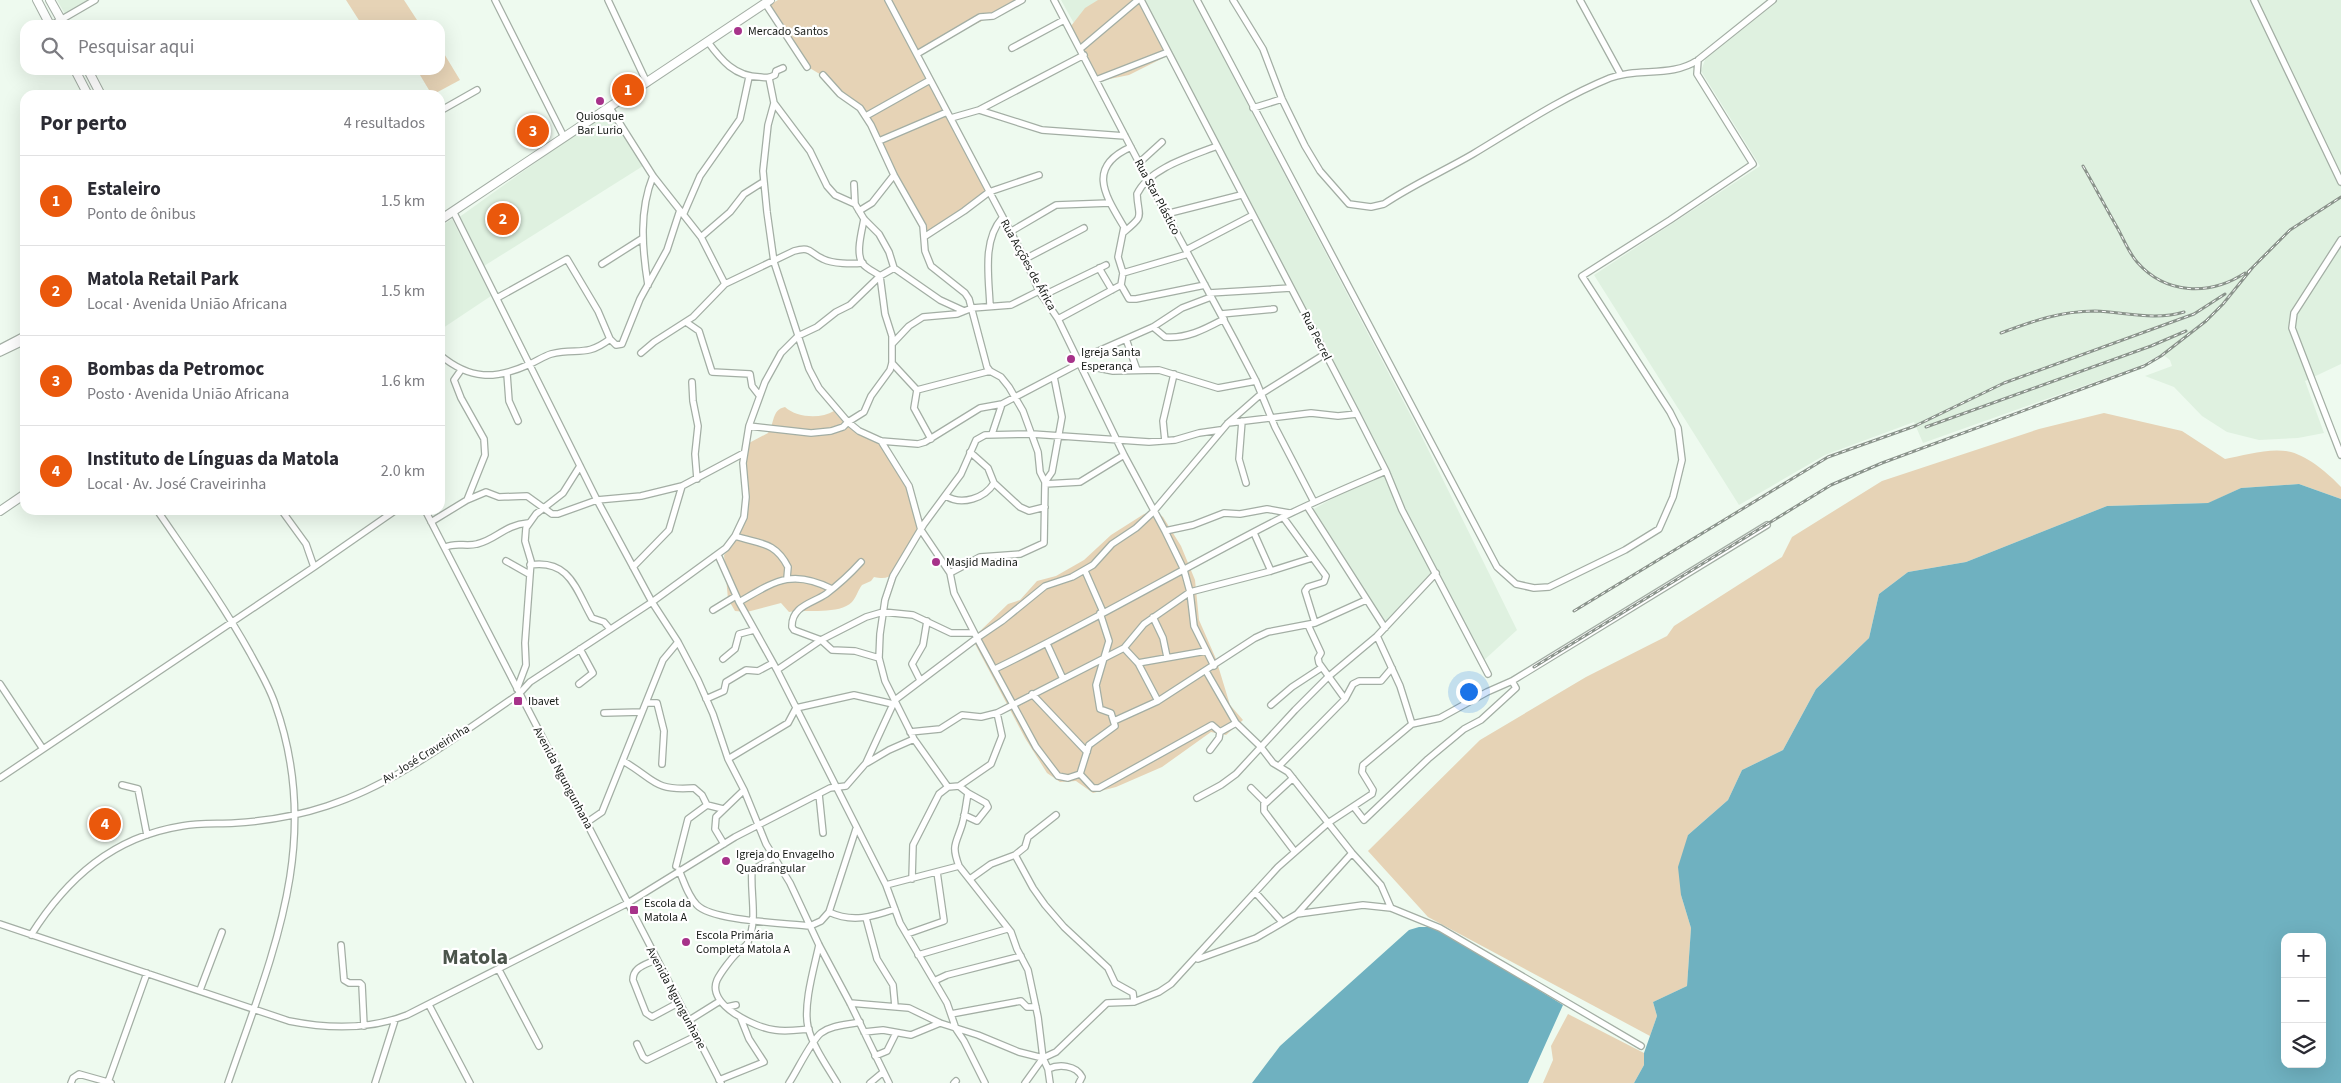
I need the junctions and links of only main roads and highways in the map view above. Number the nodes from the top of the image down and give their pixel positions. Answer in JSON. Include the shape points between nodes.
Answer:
{"nodes":[{"id":1,"x":37,"y":0,"type":"edge"},
{"id":2,"x":50,"y":0,"type":"edge"},
{"id":3,"x":768,"y":1,"type":"edge"},
{"id":4,"x":48,"y":20,"type":"edge"},
{"id":5,"x":61,"y":20,"type":"edge"},
{"id":6,"x":78,"y":75,"type":"edge"},
{"id":7,"x":91,"y":75,"type":"edge"},
{"id":8,"x":85,"y":90,"type":"edge"},
{"id":9,"x":98,"y":90,"type":"edge"},
{"id":10,"x":445,"y":217,"type":"edge"},
{"id":11,"x":20,"y":497,"type":"edge"},
{"id":12,"x":0,"y":511,"type":"edge"}],
"edges":[{"from":1,"to":4,"type":"main road"},
{"from":2,"to":5,"type":"main road"},
{"from":3,"to":10,"type":"main road"},
{"from":6,"to":8,"type":"main road"},
{"from":7,"to":9,"type":"main road"},
{"from":11,"to":12,"type":"main road"}]}
